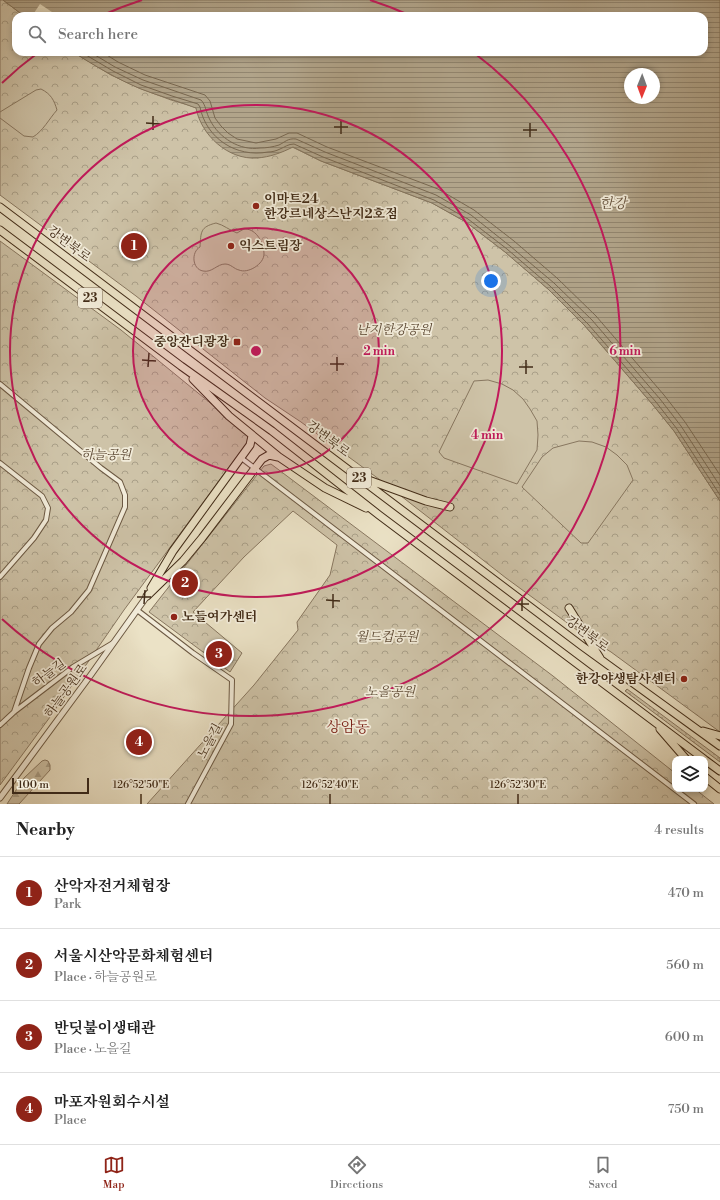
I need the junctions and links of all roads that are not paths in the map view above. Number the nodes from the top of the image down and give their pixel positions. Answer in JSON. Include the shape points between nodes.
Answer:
{"nodes":[{"id":1,"x":0,"y":207,"type":"edge"},
{"id":2,"x":0,"y":230,"type":"edge"},
{"id":3,"x":181,"y":366,"type":"junction"},
{"id":4,"x":0,"y":384,"type":"edge"},
{"id":5,"x":252,"y":436,"type":"junction"},
{"id":6,"x":240,"y":457,"type":"junction"},
{"id":7,"x":279,"y":457,"type":"junction"},
{"id":8,"x":0,"y":463,"type":"edge"},
{"id":9,"x":255,"y":468,"type":"junction"},
{"id":10,"x":354,"y":474,"type":"junction"},
{"id":11,"x":450,"y":507,"type":"dead end"},
{"id":12,"x":379,"y":515,"type":"junction"},
{"id":13,"x":172,"y":553,"type":"junction"},
{"id":14,"x":183,"y":560,"type":"junction"},
{"id":15,"x":1,"y":574,"type":"edge"},
{"id":16,"x":147,"y":596,"type":"junction"},
{"id":17,"x":570,"y":608,"type":"dead end"},
{"id":18,"x":138,"y":610,"type":"junction"},
{"id":19,"x":115,"y":642,"type":"junction"},
{"id":20,"x":602,"y":661,"type":"junction"},
{"id":21,"x":14,"y":712,"type":"junction"},
{"id":22,"x":649,"y":717,"type":"junction"},
{"id":23,"x":0,"y":725,"type":"edge"},
{"id":24,"x":698,"y":730,"type":"junction"},
{"id":25,"x":720,"y":736,"type":"edge"},
{"id":26,"x":720,"y":746,"type":"edge"},
{"id":27,"x":683,"y":756,"type":"edge"},
{"id":28,"x":701,"y":756,"type":"edge"},
{"id":29,"x":708,"y":761,"type":"edge"},
{"id":30,"x":720,"y":771,"type":"edge"},
{"id":31,"x":708,"y":779,"type":"edge"},
{"id":32,"x":720,"y":789,"type":"edge"},
{"id":33,"x":0,"y":798,"type":"edge"},
{"id":34,"x":188,"y":804,"type":"edge"},
{"id":35,"x":694,"y":804,"type":"edge"}],
"edges":[{"from":1,"to":10,"type":"highway","name":"강변북로","number":"23"},
{"from":2,"to":3,"type":"highway","number":"23"},
{"from":3,"to":5,"type":"highway","via":[[228,416]]},
{"from":3,"to":12,"type":"highway","number":"23","via":[[272,431]]},
{"from":4,"to":21,"type":"street","via":[[120,482],[125,495],[125,507],[89,590],[39,644]]},
{"from":5,"to":6,"type":"highway","via":[[250,445]]},
{"from":5,"to":7,"type":"highway"},
{"from":6,"to":9,"type":"street"},
{"from":6,"to":13,"type":"highway"},
{"from":7,"to":9,"type":"highway","via":[[269,455]]},
{"from":7,"to":12,"type":"highway","via":[[325,488]]},
{"from":8,"to":15,"type":"street","via":[[42,496],[48,508],[46,520],[34,538]]},
{"from":9,"to":14,"type":"highway"},
{"from":9,"to":35,"type":"street"},
{"from":10,"to":11,"type":"highway","via":[[426,501]]},
{"from":10,"to":20,"type":"highway","name":"강변북로","number":"23"},
{"from":12,"to":22,"type":"highway","number":"23"},
{"from":13,"to":14,"type":"highway","via":[[174,558]]},
{"from":13,"to":16,"type":"highway"},
{"from":14,"to":16,"type":"highway"},
{"from":16,"to":18,"type":"street","name":"하늘공원로"},
{"from":17,"to":20,"type":"highway"},
{"from":18,"to":19,"type":"street","name":"하늘공원로"},
{"from":18,"to":34,"type":"street","name":"노을길","via":[[232,680],[231,724]]},
{"from":19,"to":21,"type":"street","name":"하늘길","via":[[73,666]]},
{"from":19,"to":33,"type":"street","name":"하늘공원로"},
{"from":20,"to":24,"type":"highway","name":"강변북로","number":"23"},
{"from":21,"to":23,"type":"street","name":"하늘길"},
{"from":22,"to":27,"type":"highway"},
{"from":22,"to":28,"type":"highway","number":"23"},
{"from":24,"to":25,"type":"highway"},
{"from":24,"to":26,"type":"highway","name":"강변북로","number":"23"},
{"from":29,"to":30,"type":"highway","number":"23"},
{"from":31,"to":32,"type":"highway"}]}
